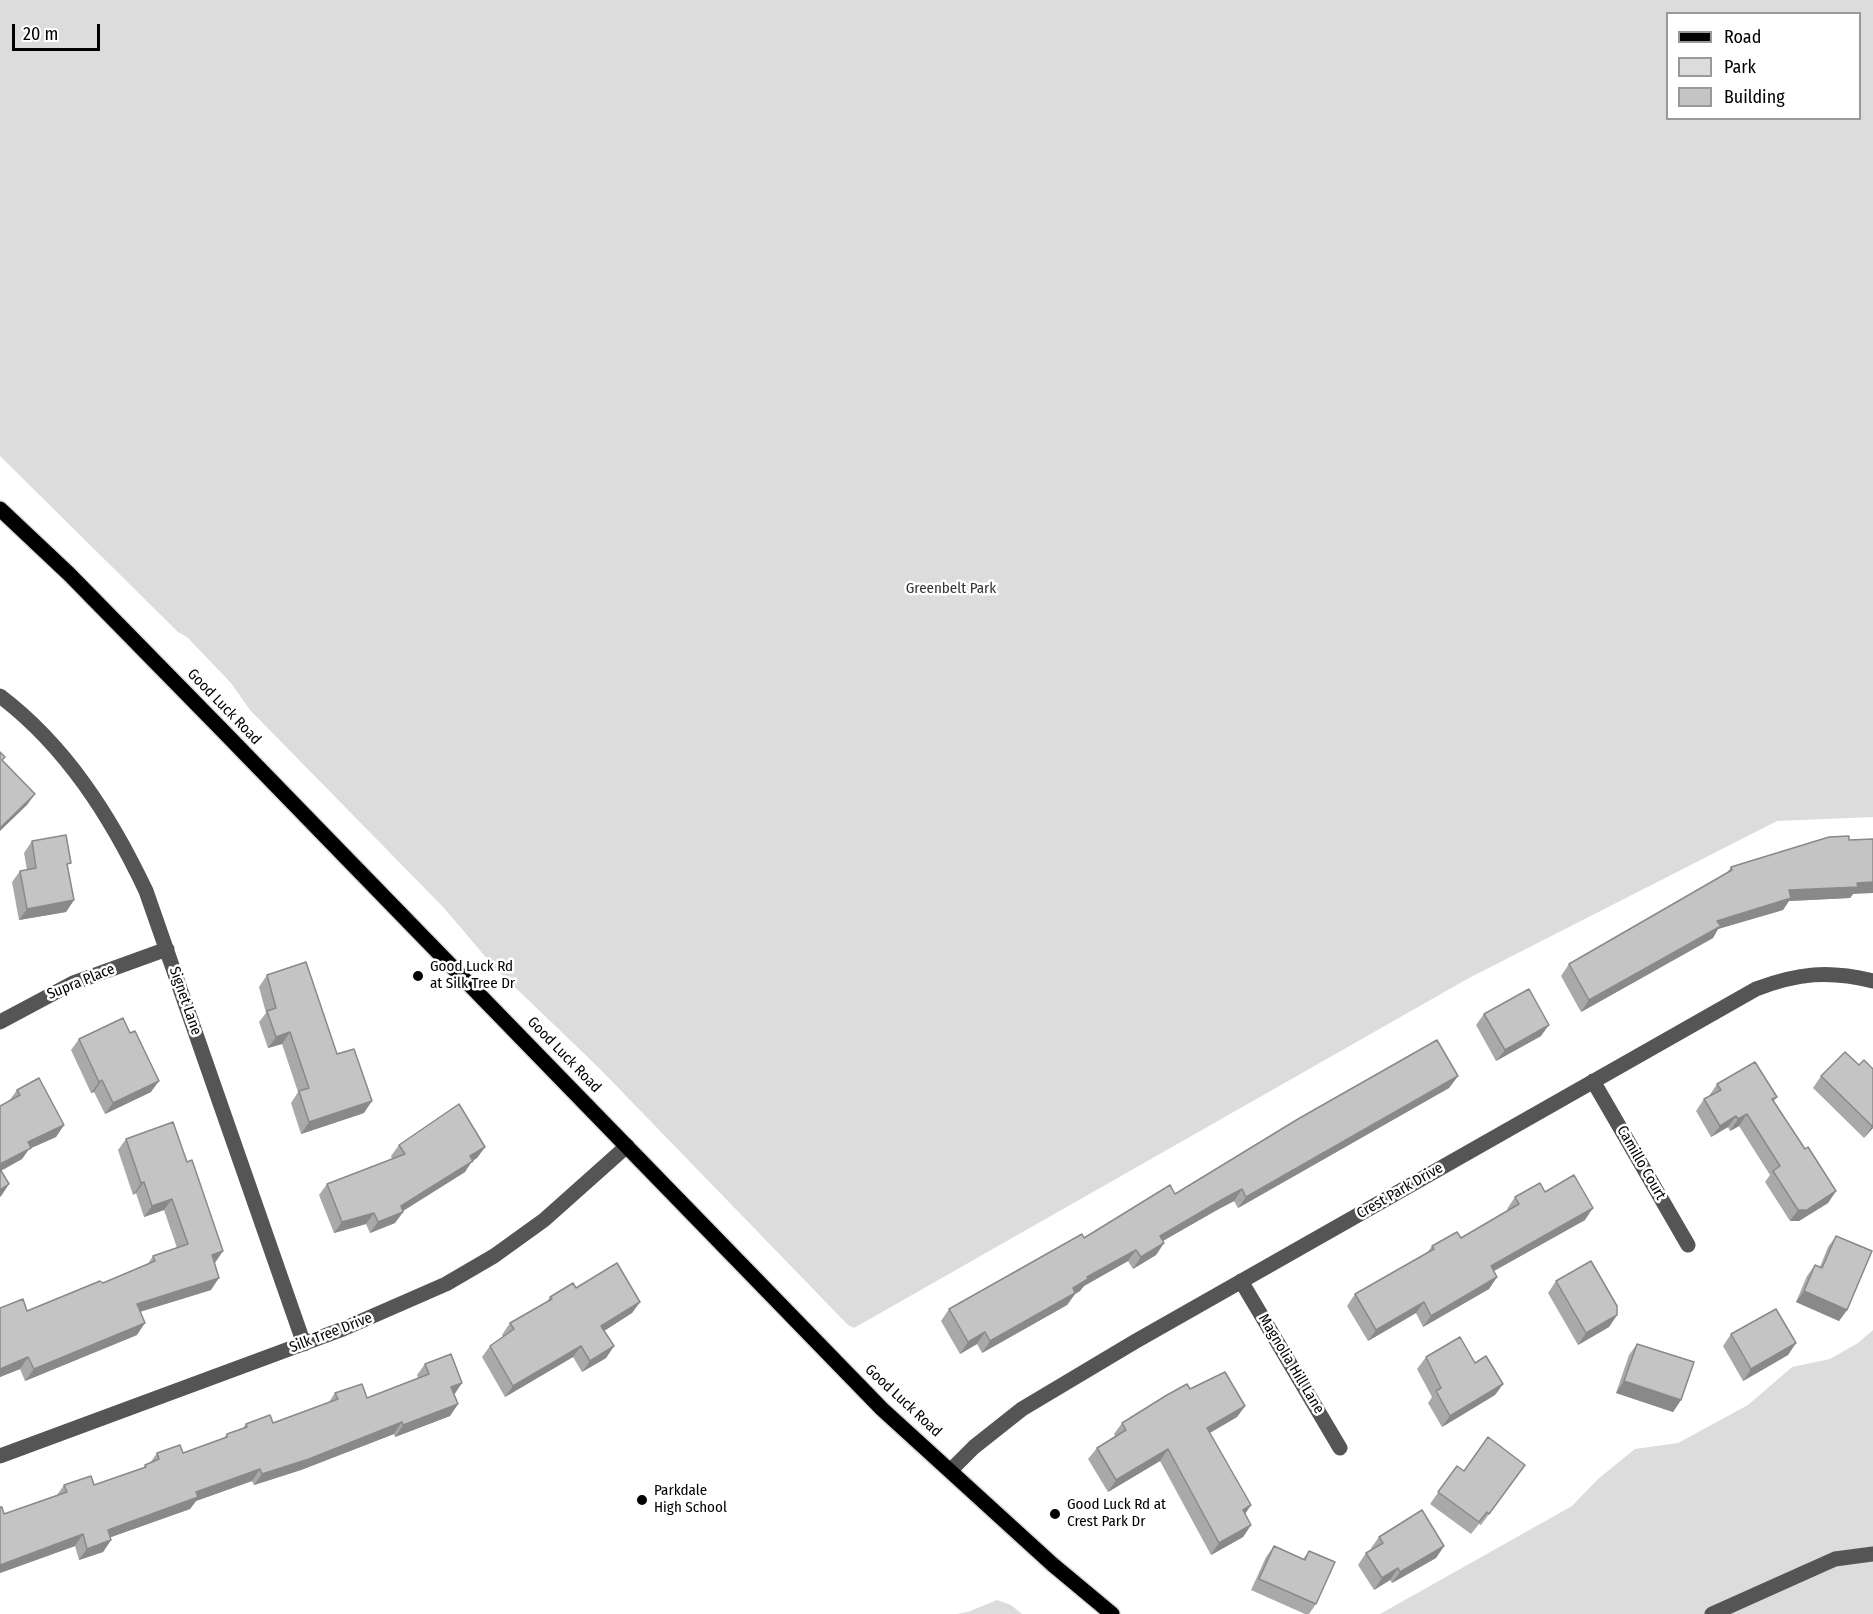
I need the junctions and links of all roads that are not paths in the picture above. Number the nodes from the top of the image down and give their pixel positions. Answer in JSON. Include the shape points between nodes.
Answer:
{"nodes":[{"id":1,"x":0,"y":509,"type":"edge"},
{"id":2,"x":0,"y":696,"type":"edge"},
{"id":3,"x":167,"y":950,"type":"junction"},
{"id":4,"x":1873,"y":981,"type":"edge"},
{"id":5,"x":0,"y":1022,"type":"edge"},
{"id":6,"x":1593,"y":1081,"type":"junction"},
{"id":7,"x":627,"y":1146,"type":"junction"},
{"id":8,"x":1688,"y":1245,"type":"dead end"},
{"id":9,"x":1241,"y":1281,"type":"junction"},
{"id":10,"x":304,"y":1344,"type":"junction"},
{"id":11,"x":1341,"y":1448,"type":"dead end"},
{"id":12,"x":0,"y":1456,"type":"edge"},
{"id":13,"x":951,"y":1470,"type":"junction"},
{"id":14,"x":1873,"y":1554,"type":"edge"},
{"id":15,"x":1112,"y":1614,"type":"edge"},
{"id":16,"x":1712,"y":1614,"type":"edge"}],
"edges":[{"from":1,"to":7,"type":"main road","name":"Good Luck Road","via":[[69,574]]},
{"from":2,"to":3,"type":"street","name":"Signet Lane","via":[[43,736],[102,808],[146,891]]},
{"from":3,"to":5,"type":"street","name":"Supra Place","via":[[73,982]]},
{"from":3,"to":10,"type":"street","name":"Signet Lane"},
{"from":4,"to":6,"type":"street","name":"Crest Park Drive","via":[[1826,973],[1781,979],[1756,989]]},
{"from":6,"to":8,"type":"street","name":"Camillo Court"},
{"from":6,"to":9,"type":"street","name":"Crest Park Drive"},
{"from":7,"to":10,"type":"street","name":"Silk Tree Drive","via":[[544,1220],[494,1256],[416,1299]]},
{"from":7,"to":13,"type":"main road","name":"Good Luck Road","via":[[882,1409]]},
{"from":9,"to":11,"type":"street","name":"Magnolia Hill Lane"},
{"from":9,"to":13,"type":"street","name":"Crest Park Drive","via":[[1022,1410]]},
{"from":10,"to":12,"type":"street","name":"Silk Tree Drive"},
{"from":13,"to":15,"type":"main road","name":"Good Luck Road"},
{"from":14,"to":16,"type":"street","via":[[1835,1558]]}]}
